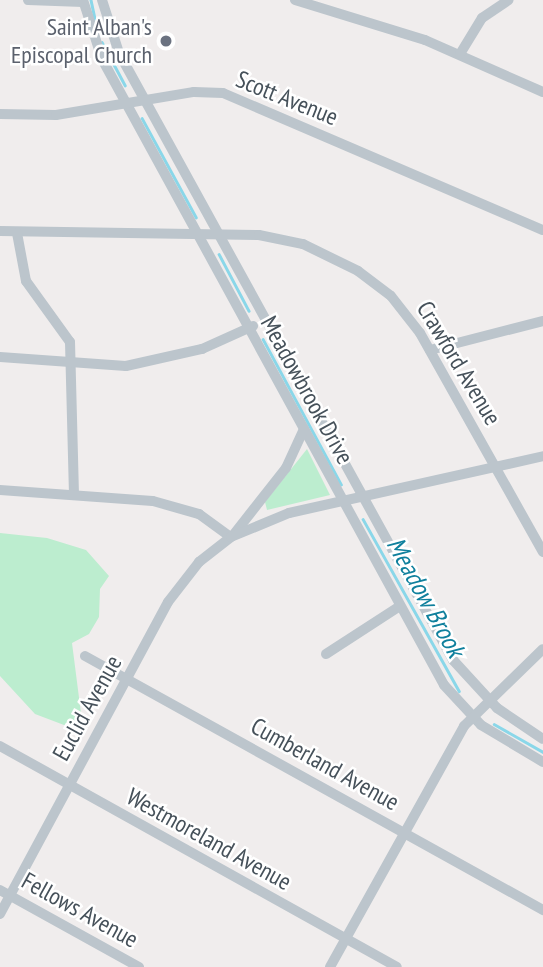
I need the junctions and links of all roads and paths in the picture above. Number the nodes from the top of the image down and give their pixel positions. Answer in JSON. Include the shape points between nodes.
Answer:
{"nodes":[{"id":1,"x":28,"y":0,"type":"edge"},
{"id":2,"x":102,"y":0,"type":"edge"},
{"id":3,"x":295,"y":0,"type":"edge"},
{"id":4,"x":509,"y":0,"type":"edge"},
{"id":5,"x":83,"y":1,"type":"edge"},
{"id":6,"x":460,"y":54,"type":"junction"},
{"id":7,"x":543,"y":92,"type":"edge"},
{"id":8,"x":145,"y":100,"type":"junction"},
{"id":9,"x":126,"y":103,"type":"junction"},
{"id":10,"x":0,"y":114,"type":"edge"},
{"id":11,"x":543,"y":230,"type":"edge"},
{"id":12,"x":0,"y":231,"type":"edge"},
{"id":13,"x":18,"y":233,"type":"junction"},
{"id":14,"x":196,"y":233,"type":"junction"},
{"id":15,"x":218,"y":234,"type":"junction"},
{"id":16,"x":264,"y":320,"type":"junction"},
{"id":17,"x":543,"y":321,"type":"edge"},
{"id":18,"x":248,"y":328,"type":"junction"},
{"id":19,"x":430,"y":350,"type":"junction"},
{"id":20,"x":0,"y":357,"type":"edge"},
{"id":21,"x":74,"y":365,"type":"junction"},
{"id":22,"x":304,"y":429,"type":"junction"},
{"id":23,"x":543,"y":456,"type":"edge"},
{"id":24,"x":496,"y":467,"type":"junction"},
{"id":25,"x":0,"y":490,"type":"edge"},
{"id":26,"x":74,"y":491,"type":"junction"},
{"id":27,"x":362,"y":497,"type":"junction"},
{"id":28,"x":344,"y":502,"type":"junction"},
{"id":29,"x":231,"y":537,"type":"junction"},
{"id":30,"x":543,"y":552,"type":"edge"},
{"id":31,"x":400,"y":606,"type":"junction"},
{"id":32,"x":543,"y":649,"type":"edge"},
{"id":33,"x":326,"y":654,"type":"dead end"},
{"id":34,"x":85,"y":656,"type":"dead end"},
{"id":35,"x":127,"y":677,"type":"junction"},
{"id":36,"x":486,"y":699,"type":"junction"},
{"id":37,"x":471,"y":717,"type":"junction"},
{"id":38,"x":543,"y":739,"type":"edge"},
{"id":39,"x":0,"y":746,"type":"edge"},
{"id":40,"x":543,"y":762,"type":"edge"},
{"id":41,"x":69,"y":785,"type":"junction"},
{"id":42,"x":404,"y":832,"type":"junction"},
{"id":43,"x":5,"y":892,"type":"edge"},
{"id":44,"x":543,"y":910,"type":"edge"},
{"id":45,"x":0,"y":914,"type":"edge"},
{"id":46,"x":346,"y":938,"type":"junction"},
{"id":47,"x":139,"y":967,"type":"edge"},
{"id":48,"x":330,"y":967,"type":"edge"},
{"id":49,"x":397,"y":967,"type":"edge"}],
"edges":[{"from":1,"to":5,"type":"street"},
{"from":2,"to":8,"type":"street","name":"Meadowbrook Drive","via":[[119,53]]},
{"from":3,"to":6,"type":"street"},
{"from":4,"to":6,"type":"street","via":[[482,18]]},
{"from":5,"to":9,"type":"street","name":"Meadowbrook Drive","via":[[90,33]]},
{"from":6,"to":7,"type":"street"},
{"from":8,"to":9,"type":"street","name":"Scott Avenue"},
{"from":8,"to":11,"type":"street","name":"Scott Avenue","via":[[194,92],[247,100]]},
{"from":8,"to":15,"type":"street","name":"Meadowbrook Drive"},
{"from":9,"to":10,"type":"street","name":"Scott Avenue","via":[[56,115]]},
{"from":9,"to":14,"type":"street","name":"Meadowbrook Drive"},
{"from":12,"to":13,"type":"street","name":"Crawford Avenue"},
{"from":13,"to":14,"type":"street","name":"Crawford Avenue"},
{"from":13,"to":21,"type":"street","via":[[22,272],[64,327]]},
{"from":14,"to":15,"type":"street","name":"Crawford Avenue"},
{"from":14,"to":18,"type":"street","name":"Meadowbrook Drive"},
{"from":15,"to":16,"type":"street","name":"Meadowbrook Drive"},
{"from":15,"to":19,"type":"street","name":"Crawford Avenue","via":[[276,237],[358,271],[402,309]]},
{"from":16,"to":18,"type":"street"},
{"from":16,"to":27,"type":"street","name":"Meadowbrook Drive"},
{"from":17,"to":19,"type":"street"},
{"from":18,"to":21,"type":"street","via":[[167,360]]},
{"from":18,"to":22,"type":"street","name":"Meadowbrook Drive"},
{"from":19,"to":24,"type":"street","name":"Crawford Avenue"},
{"from":20,"to":21,"type":"street"},
{"from":21,"to":26,"type":"street"},
{"from":22,"to":28,"type":"street","name":"Meadowbrook Drive"},
{"from":22,"to":29,"type":"street","name":"Euclid Avenue","via":[[286,468]]},
{"from":23,"to":24,"type":"street","name":"Euclid Avenue"},
{"from":24,"to":27,"type":"street","name":"Euclid Avenue"},
{"from":24,"to":30,"type":"street","name":"Crawford Avenue"},
{"from":25,"to":26,"type":"street"},
{"from":26,"to":29,"type":"street","via":[[199,514]]},
{"from":27,"to":28,"type":"street","name":"Euclid Avenue"},
{"from":27,"to":36,"type":"street","name":"Meadowbrook Drive","via":[[453,660]]},
{"from":28,"to":29,"type":"street","name":"Euclid Avenue","via":[[289,513]]},
{"from":28,"to":31,"type":"street","name":"Meadowbrook Drive"},
{"from":29,"to":35,"type":"street","name":"Euclid Avenue","via":[[177,588]]},
{"from":31,"to":33,"type":"street"},
{"from":31,"to":37,"type":"street","name":"Meadowbrook Drive","via":[[444,685]]},
{"from":32,"to":36,"type":"street"},
{"from":34,"to":35,"type":"street","name":"Cumberland Avenue"},
{"from":35,"to":41,"type":"street","name":"Euclid Avenue"},
{"from":35,"to":42,"type":"street","name":"Cumberland Avenue"},
{"from":36,"to":37,"type":"street"},
{"from":36,"to":38,"type":"street","name":"Meadowbrook Drive"},
{"from":37,"to":40,"type":"street","name":"Meadowbrook Drive"},
{"from":37,"to":42,"type":"street"},
{"from":39,"to":41,"type":"street","name":"Westmoreland Avenue"},
{"from":41,"to":43,"type":"street","name":"Euclid Avenue"},
{"from":41,"to":46,"type":"street","name":"Westmoreland Avenue"},
{"from":42,"to":44,"type":"street","name":"Cumberland Avenue"},
{"from":42,"to":46,"type":"street"},
{"from":43,"to":45,"type":"street","name":"Euclid Avenue"},
{"from":43,"to":47,"type":"street","name":"Fellows Avenue"},
{"from":46,"to":48,"type":"street"},
{"from":46,"to":49,"type":"street","name":"Westmoreland Avenue"}]}
